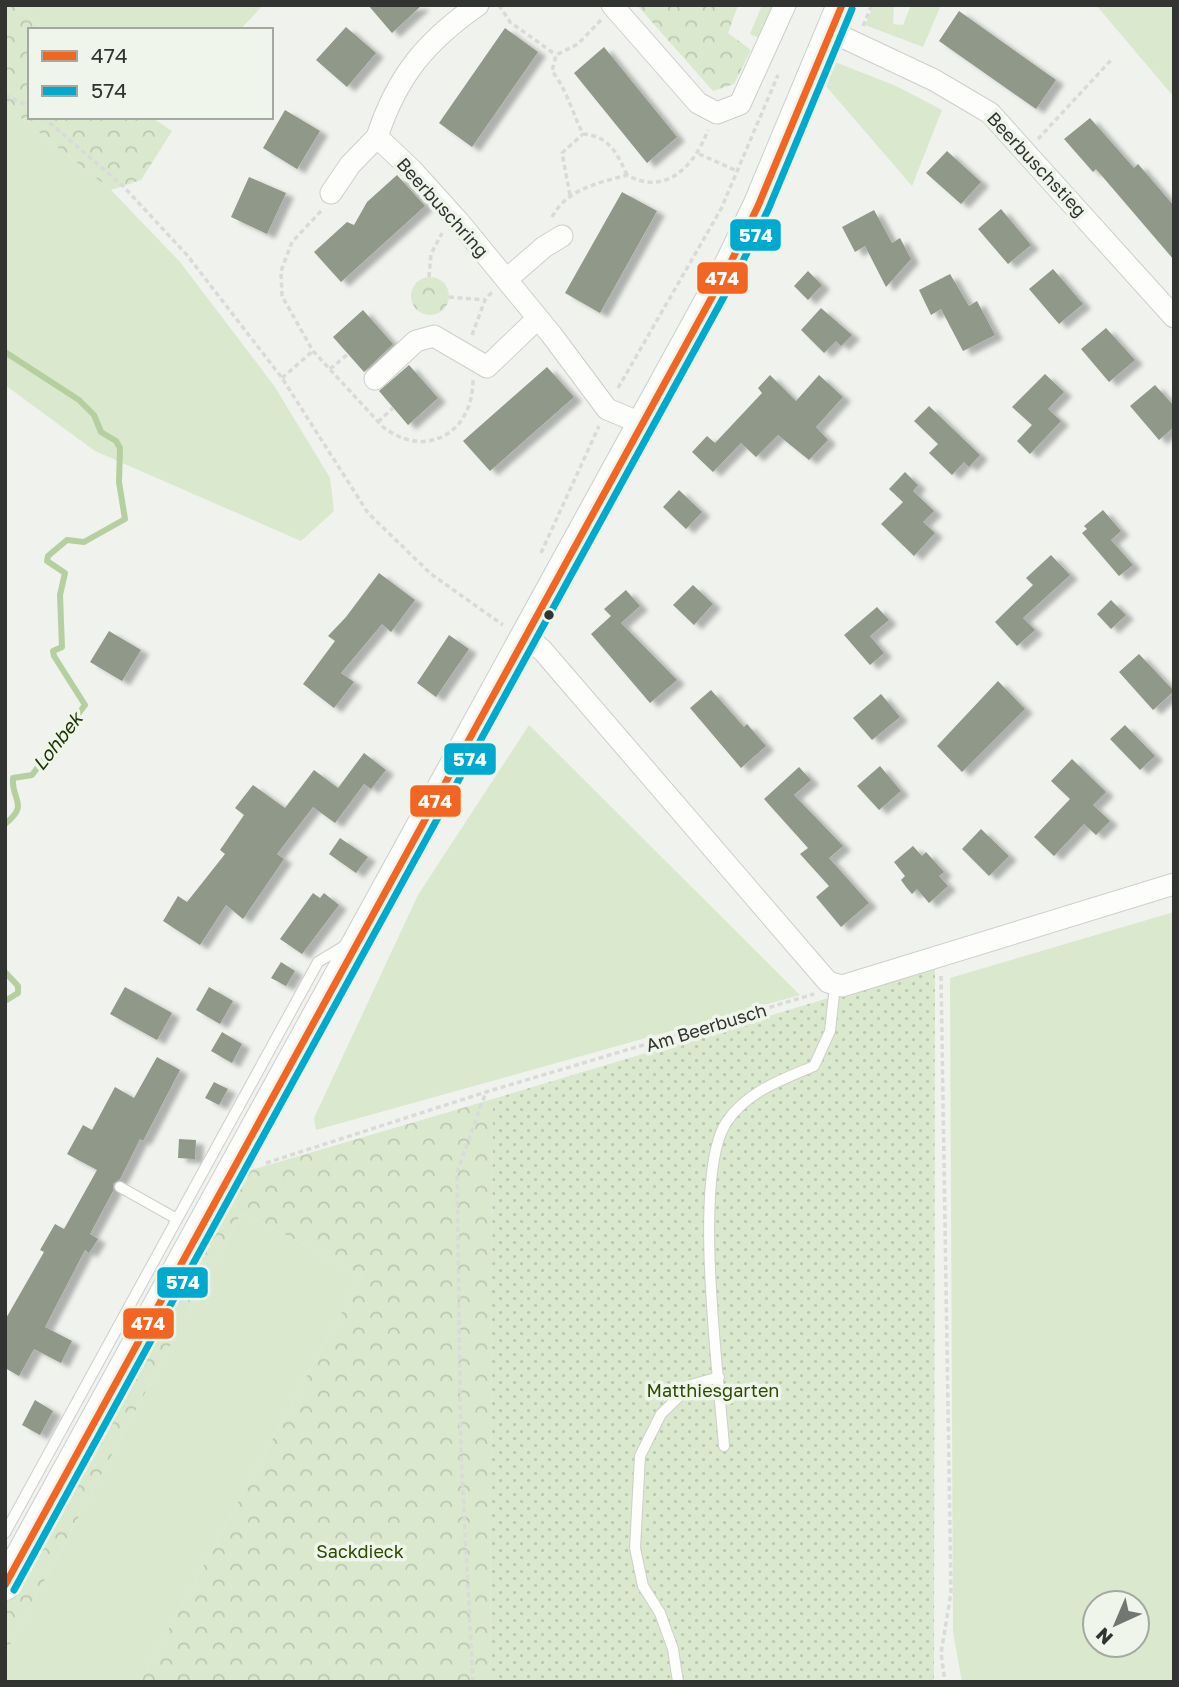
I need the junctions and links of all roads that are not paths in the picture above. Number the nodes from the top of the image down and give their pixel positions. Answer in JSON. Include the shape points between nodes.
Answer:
{"nodes":[{"id":1,"x":478,"y":5,"type":"edge"},
{"id":2,"x":785,"y":5,"type":"edge"},
{"id":3,"x":607,"y":12,"type":"edge"},
{"id":4,"x":834,"y":14,"type":"edge"},
{"id":5,"x":377,"y":137,"type":"junction"},
{"id":6,"x":331,"y":193,"type":"dead end"},
{"id":7,"x":562,"y":236,"type":"dead end"},
{"id":8,"x":507,"y":279,"type":"junction"},
{"id":9,"x":1174,"y":317,"type":"edge"},
{"id":10,"x":538,"y":318,"type":"junction"},
{"id":11,"x":374,"y":379,"type":"dead end"},
{"id":12,"x":643,"y":424,"type":"junction"},
{"id":13,"x":527,"y":636,"type":"junction"},
{"id":14,"x":1174,"y":884,"type":"edge"},
{"id":15,"x":363,"y":934,"type":"junction"},
{"id":16,"x":835,"y":985,"type":"junction"},
{"id":17,"x":120,"y":1188,"type":"dead end"},
{"id":18,"x":177,"y":1219,"type":"junction"},
{"id":19,"x":719,"y":1377,"type":"junction"},
{"id":20,"x":724,"y":1447,"type":"dead end"},
{"id":21,"x":5,"y":1533,"type":"edge"},
{"id":22,"x":5,"y":1585,"type":"edge"},
{"id":23,"x":678,"y":1682,"type":"edge"}],
"edges":[{"from":1,"to":5,"type":"street","via":[[442,30],[408,72]]},
{"from":2,"to":3,"type":"street","via":[[740,104],[717,114],[698,103]]},
{"from":4,"to":9,"type":"street","name":"Beerbuschstieg","via":[[977,103],[1027,151]]},
{"from":4,"to":12,"type":"street","via":[[752,218]]},
{"from":5,"to":6,"type":"street"},
{"from":5,"to":8,"type":"street","name":"Beerbuschring","via":[[412,170]]},
{"from":7,"to":8,"type":"street"},
{"from":8,"to":10,"type":"street","name":"Beerbuschring"},
{"from":10,"to":11,"type":"street","via":[[487,367],[434,336],[416,341]]},
{"from":10,"to":12,"type":"street","name":"Beerbuschring","via":[[607,409]]},
{"from":12,"to":13,"type":"street"},
{"from":13,"to":15,"type":"street"},
{"from":13,"to":16,"type":"street"},
{"from":14,"to":16,"type":"street"},
{"from":15,"to":18,"type":"lane","via":[[317,962]]},
{"from":15,"to":22,"type":"street"},
{"from":16,"to":19,"type":"lane","via":[[830,1031],[814,1066],[759,1090],[727,1122],[717,1140],[710,1177],[710,1257]]},
{"from":17,"to":18,"type":"lane"},
{"from":18,"to":21,"type":"lane"},
{"from":19,"to":20,"type":"lane"},
{"from":19,"to":23,"type":"lane","via":[[691,1385],[661,1414],[640,1456],[635,1549],[643,1586],[660,1613],[673,1649]]}]}
